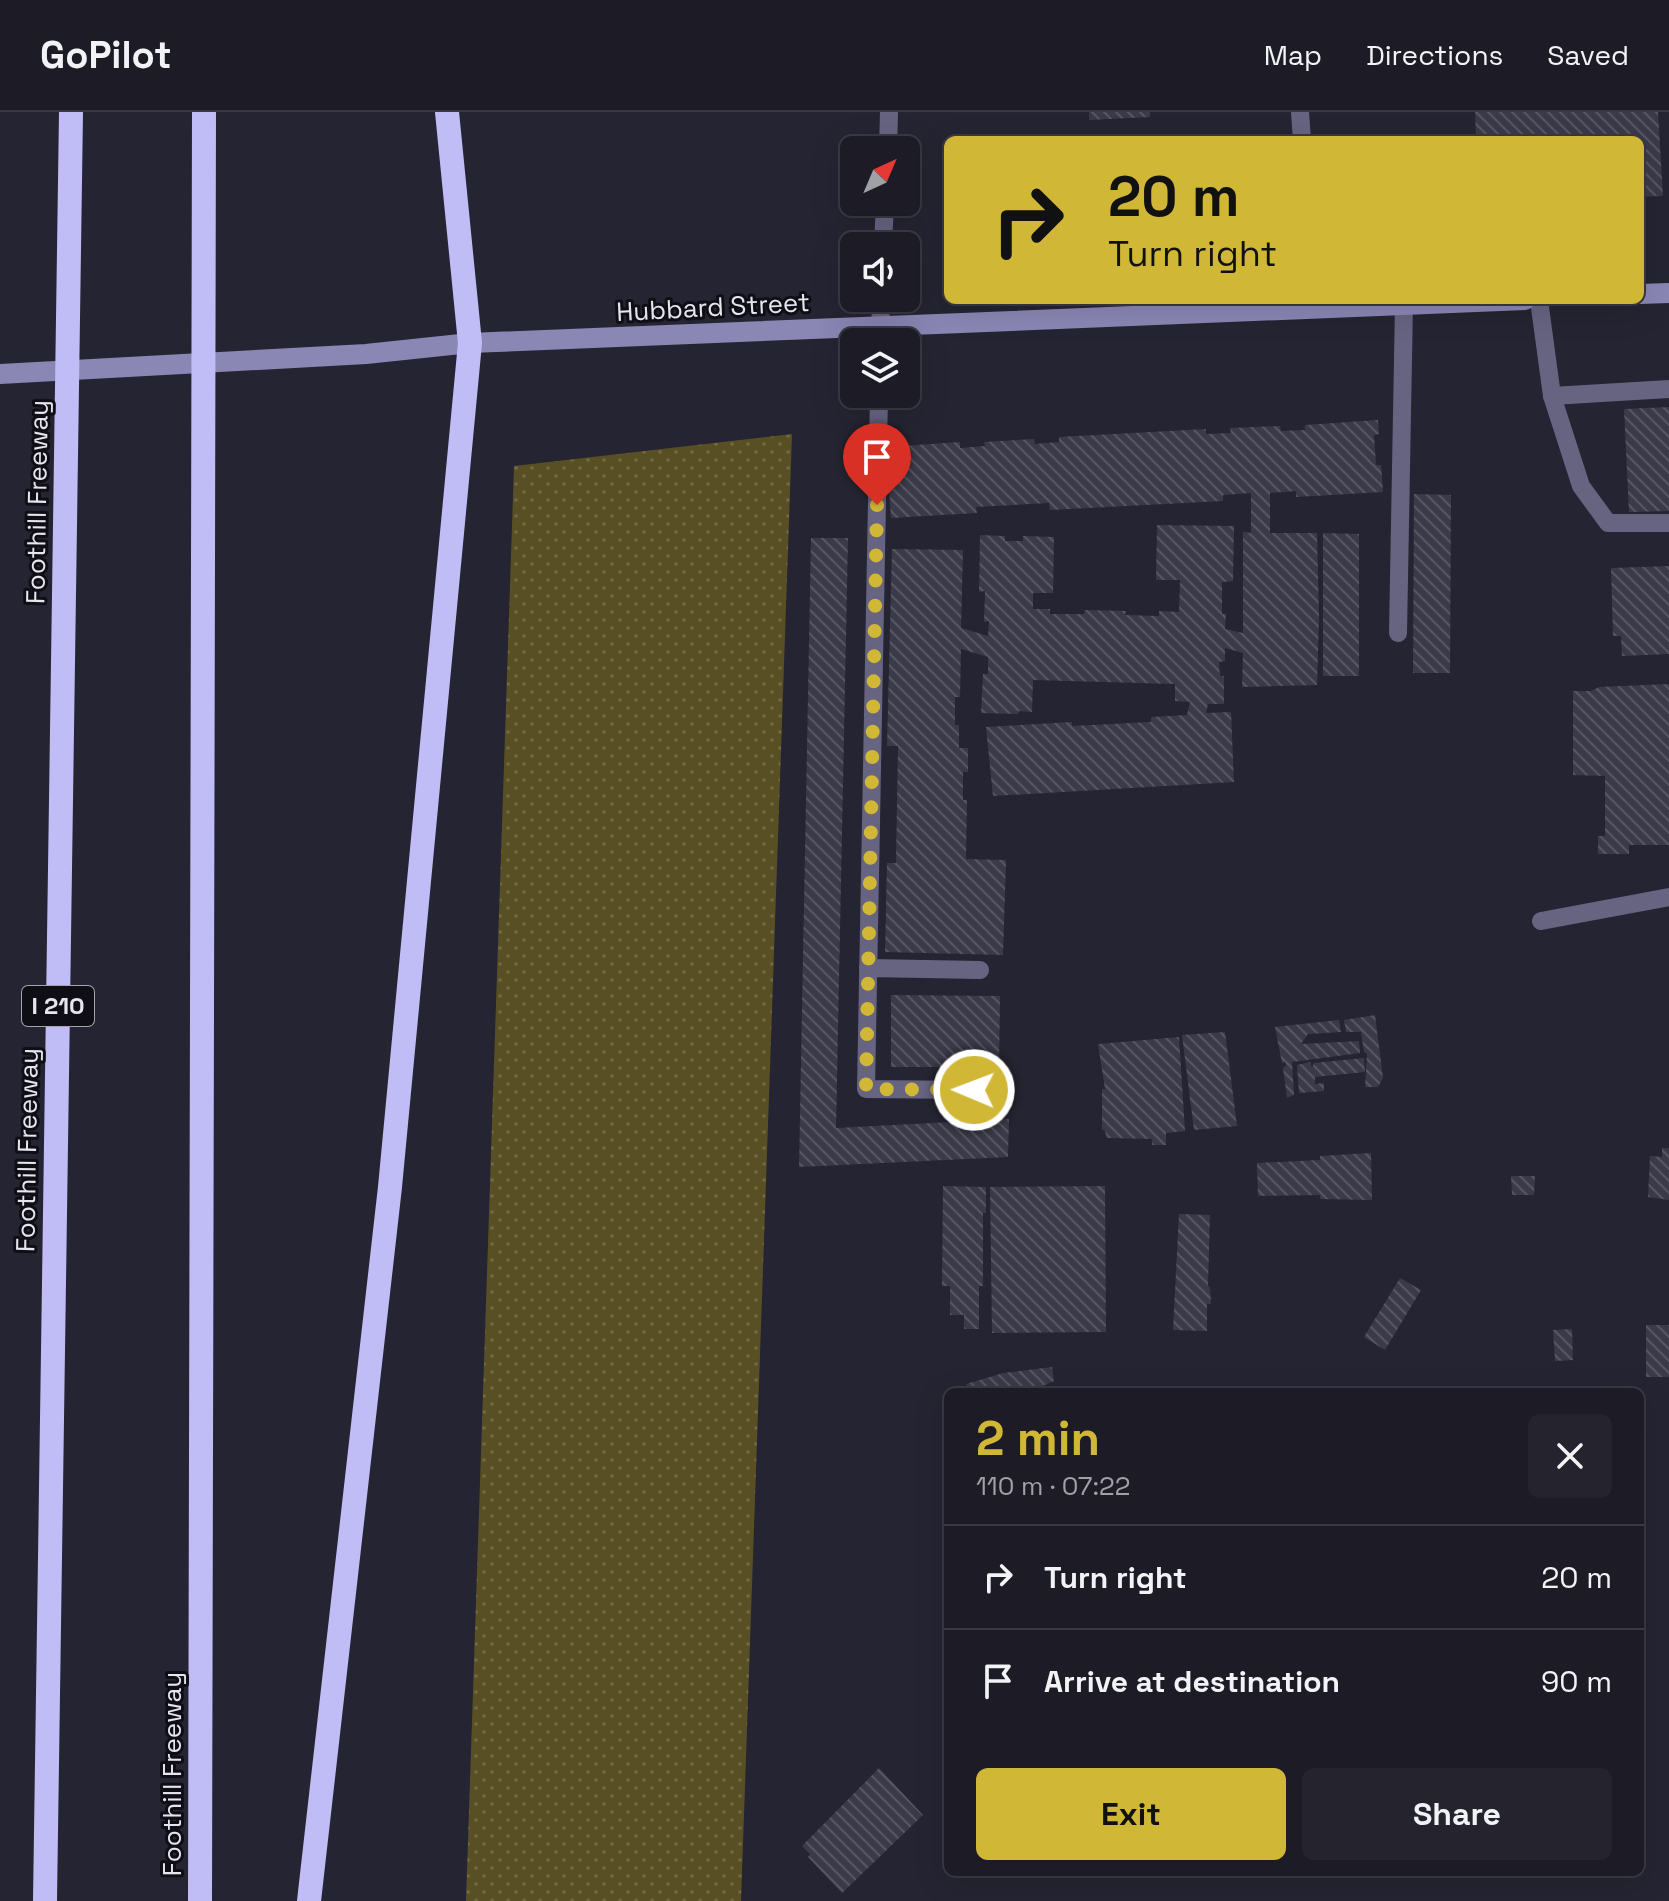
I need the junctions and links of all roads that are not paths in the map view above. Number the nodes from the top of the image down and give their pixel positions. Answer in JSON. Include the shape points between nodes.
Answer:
{"nodes":[{"id":1,"x":71,"y":112,"type":"edge"},
{"id":2,"x":204,"y":112,"type":"edge"},
{"id":3,"x":447,"y":112,"type":"edge"},
{"id":4,"x":889,"y":112,"type":"edge"},
{"id":5,"x":1300,"y":112,"type":"edge"},
{"id":6,"x":888,"y":136,"type":"edge"},
{"id":7,"x":1302,"y":136,"type":"edge"},
{"id":8,"x":1669,"y":293,"type":"edge"},
{"id":9,"x":1644,"y":294,"type":"edge"},
{"id":10,"x":1312,"y":304,"type":"edge"},
{"id":11,"x":1404,"y":304,"type":"joint"},
{"id":12,"x":1540,"y":304,"type":"edge"},
{"id":13,"x":920,"y":331,"type":"edge"},
{"id":14,"x":840,"y":335,"type":"edge"},
{"id":15,"x":470,"y":343,"type":"junction"},
{"id":16,"x":0,"y":374,"type":"edge"},
{"id":17,"x":1669,"y":389,"type":"edge"},
{"id":18,"x":1552,"y":396,"type":"junction"},
{"id":19,"x":879,"y":408,"type":"edge"},
{"id":20,"x":1669,"y":523,"type":"edge"},
{"id":21,"x":1398,"y":633,"type":"dead end"},
{"id":22,"x":1669,"y":897,"type":"edge"},
{"id":23,"x":1541,"y":921,"type":"dead end"},
{"id":24,"x":868,"y":968,"type":"junction"},
{"id":25,"x":980,"y":970,"type":"dead end"},
{"id":26,"x":974,"y":1090,"type":"dead end"},
{"id":27,"x":45,"y":1901,"type":"edge"},
{"id":28,"x":200,"y":1901,"type":"edge"},
{"id":29,"x":309,"y":1901,"type":"edge"}],
"edges":[{"from":1,"to":27,"type":"highway","name":"Foothill Freeway","number":"I 210"},
{"from":2,"to":28,"type":"highway","name":"Foothill Freeway"},
{"from":3,"to":15,"type":"highway"},
{"from":4,"to":6,"type":"lane"},
{"from":5,"to":7,"type":"lane"},
{"from":8,"to":9,"type":"main road"},
{"from":10,"to":11,"type":"main road","name":"Hubbard Street"},
{"from":10,"to":13,"type":"main road","name":"Hubbard Street"},
{"from":11,"to":21,"type":"lane"},
{"from":12,"to":18,"type":"lane"},
{"from":14,"to":15,"type":"main road","name":"Hubbard Street"},
{"from":15,"to":16,"type":"main road","name":"Hubbard Street","via":[[366,354]]},
{"from":15,"to":29,"type":"highway","via":[[390,1187]]},
{"from":17,"to":18,"type":"lane"},
{"from":18,"to":20,"type":"lane","via":[[1581,486],[1608,523]]},
{"from":19,"to":24,"type":"lane"},
{"from":22,"to":23,"type":"lane"},
{"from":24,"to":25,"type":"lane"},
{"from":24,"to":26,"type":"lane","via":[[866,1089]]}]}
